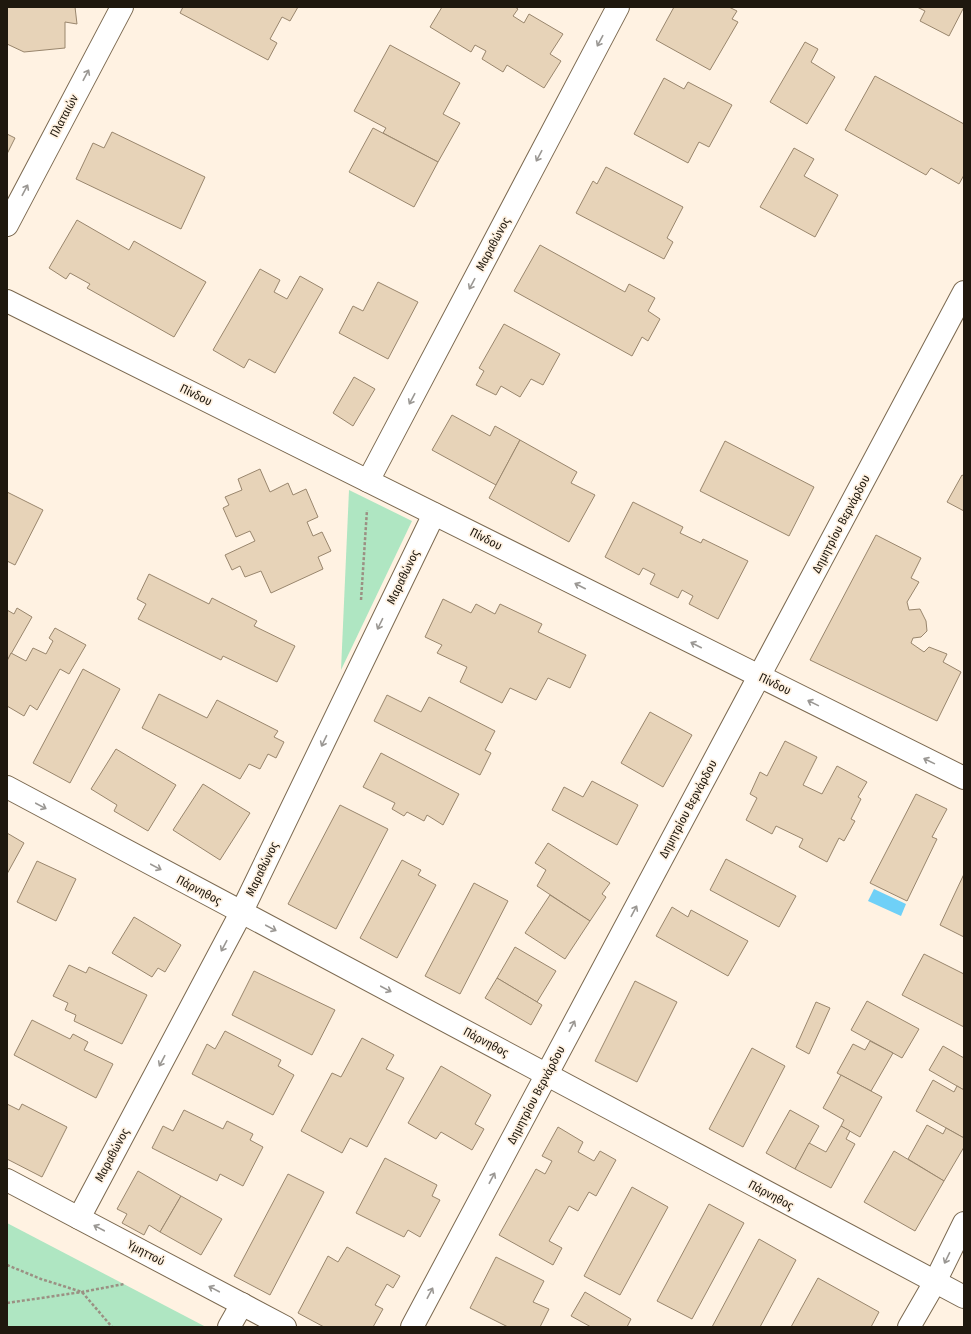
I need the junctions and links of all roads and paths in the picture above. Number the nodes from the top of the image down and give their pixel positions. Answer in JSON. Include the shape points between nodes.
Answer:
{"nodes":[{"id":1,"x":122,"y":7,"type":"edge"},
{"id":2,"x":618,"y":7,"type":"edge"},
{"id":3,"x":7,"y":225,"type":"edge"},
{"id":4,"x":964,"y":292,"type":"edge"},
{"id":5,"x":7,"y":301,"type":"edge"},
{"id":6,"x":368,"y":481,"type":"junction"},
{"id":7,"x":434,"y":514,"type":"junction"},
{"id":8,"x":361,"y":604,"type":"dead end"},
{"id":9,"x":759,"y":676,"type":"junction"},
{"id":10,"x":964,"y":778,"type":"edge"},
{"id":11,"x":7,"y":787,"type":"edge"},
{"id":12,"x":241,"y":913,"type":"junction"},
{"id":13,"x":547,"y":1074,"type":"junction"},
{"id":14,"x":7,"y":1180,"type":"edge"},
{"id":15,"x":79,"y":1218,"type":"junction"},
{"id":16,"x":964,"y":1223,"type":"edge"},
{"id":17,"x":7,"y":1265,"type":"edge"},
{"id":18,"x":935,"y":1282,"type":"junction"},
{"id":19,"x":124,"y":1284,"type":"dead end"},
{"id":20,"x":82,"y":1292,"type":"junction"},
{"id":21,"x":964,"y":1298,"type":"edge"},
{"id":22,"x":7,"y":1302,"type":"edge"},
{"id":23,"x":242,"y":1304,"type":"junction"},
{"id":24,"x":112,"y":1327,"type":"edge"},
{"id":25,"x":230,"y":1327,"type":"edge"},
{"id":26,"x":285,"y":1327,"type":"edge"},
{"id":27,"x":412,"y":1327,"type":"edge"},
{"id":28,"x":909,"y":1327,"type":"edge"}],
"edges":[{"from":3,"to":1,"type":"street","name":"Πλαταιών","one_way":true},
{"from":2,"to":6,"type":"street","name":"Μαραθώνος","one_way":true},
{"from":4,"to":9,"type":"street","name":"Δημητρίου Βερνάρδου"},
{"from":5,"to":6,"type":"street","name":"Πίνδου"},
{"from":6,"to":7,"type":"street","name":"Πίνδου"},
{"from":6,"to":8,"type":"path"},
{"from":9,"to":7,"type":"street","name":"Πίνδου","one_way":true},
{"from":7,"to":12,"type":"street","name":"Μαραθώνος","one_way":true},
{"from":10,"to":9,"type":"street","name":"Πίνδου","one_way":true},
{"from":13,"to":9,"type":"street","name":"Δημητρίου Βερνάρδου","one_way":true},
{"from":11,"to":12,"type":"street","name":"Πάρνηθος","one_way":true},
{"from":12,"to":13,"type":"street","name":"Πάρνηθος","one_way":true},
{"from":12,"to":15,"type":"street","name":"Μαραθώνος","one_way":true},
{"from":13,"to":18,"type":"street","name":"Πάρνηθος"},
{"from":27,"to":13,"type":"street","name":"Δημητρίου Βερνάρδου","one_way":true},
{"from":14,"to":15,"type":"street","name":"Υμηττού"},
{"from":23,"to":15,"type":"street","name":"Υμηττού","one_way":true},
{"from":16,"to":18,"type":"street","one_way":true},
{"from":17,"to":20,"type":"path"},
{"from":18,"to":21,"type":"street","name":"Πάρνηθος"},
{"from":18,"to":28,"type":"street"},
{"from":19,"to":20,"type":"path"},
{"from":20,"to":22,"type":"path"},
{"from":20,"to":24,"type":"path"},
{"from":23,"to":25,"type":"street"},
{"from":23,"to":26,"type":"street","name":"Υμηττού"}]}
